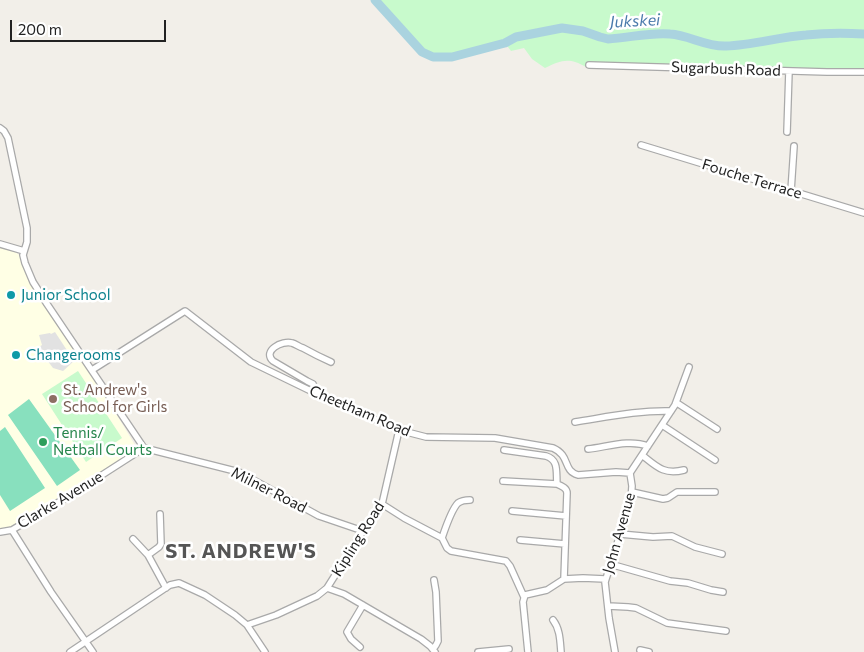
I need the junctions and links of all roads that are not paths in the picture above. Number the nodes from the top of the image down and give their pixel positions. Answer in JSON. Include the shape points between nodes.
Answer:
{"nodes":[{"id":1,"x":589,"y":66,"type":"dead end"},
{"id":2,"x":789,"y":71,"type":"junction"},
{"id":3,"x":864,"y":72,"type":"edge"},
{"id":4,"x":2,"y":130,"type":"edge"},
{"id":5,"x":787,"y":132,"type":"dead end"},
{"id":6,"x":641,"y":145,"type":"dead end"},
{"id":7,"x":794,"y":146,"type":"dead end"},
{"id":8,"x":791,"y":192,"type":"junction"},
{"id":9,"x":864,"y":213,"type":"edge"},
{"id":10,"x":0,"y":244,"type":"edge"},
{"id":11,"x":24,"y":251,"type":"junction"},
{"id":12,"x":331,"y":362,"type":"dead end"},
{"id":13,"x":690,"y":367,"type":"dead end"},
{"id":14,"x":92,"y":370,"type":"junction"},
{"id":15,"x":317,"y":394,"type":"junction"},
{"id":16,"x":677,"y":403,"type":"junction"},
{"id":17,"x":672,"y":411,"type":"junction"},
{"id":18,"x":575,"y":422,"type":"dead end"},
{"id":19,"x":662,"y":425,"type":"junction"},
{"id":20,"x":717,"y":429,"type":"dead end"},
{"id":21,"x":399,"y":430,"type":"junction"},
{"id":22,"x":648,"y":446,"type":"junction"},
{"id":23,"x":144,"y":448,"type":"junction"},
{"id":24,"x":588,"y":449,"type":"dead end"},
{"id":25,"x":504,"y":450,"type":"dead end"},
{"id":26,"x":642,"y":455,"type":"junction"},
{"id":27,"x":715,"y":460,"type":"dead end"},
{"id":28,"x":684,"y":470,"type":"dead end"},
{"id":29,"x":630,"y":473,"type":"junction"},
{"id":30,"x":504,"y":481,"type":"dead end"},
{"id":31,"x":557,"y":484,"type":"junction"},
{"id":32,"x":632,"y":492,"type":"junction"},
{"id":33,"x":715,"y":492,"type":"dead end"},
{"id":34,"x":470,"y":500,"type":"dead end"},
{"id":35,"x":382,"y":504,"type":"junction"},
{"id":36,"x":512,"y":511,"type":"dead end"},
{"id":37,"x":160,"y":514,"type":"dead end"},
{"id":38,"x":566,"y":516,"type":"junction"},
{"id":39,"x":12,"y":530,"type":"junction"},
{"id":40,"x":363,"y":531,"type":"junction"},
{"id":41,"x":0,"y":532,"type":"edge"},
{"id":42,"x":620,"y":534,"type":"junction"},
{"id":43,"x":442,"y":538,"type":"junction"},
{"id":44,"x":133,"y":539,"type":"dead end"},
{"id":45,"x":520,"y":540,"type":"dead end"},
{"id":46,"x":565,"y":544,"type":"junction"},
{"id":47,"x":722,"y":554,"type":"dead end"},
{"id":48,"x":148,"y":555,"type":"junction"},
{"id":49,"x":610,"y":564,"type":"junction"},
{"id":50,"x":564,"y":579,"type":"junction"},
{"id":51,"x":605,"y":579,"type":"junction"},
{"id":52,"x":434,"y":580,"type":"dead end"},
{"id":53,"x":166,"y":588,"type":"junction"},
{"id":54,"x":327,"y":588,"type":"junction"},
{"id":55,"x":723,"y":592,"type":"dead end"},
{"id":56,"x":524,"y":597,"type":"junction"},
{"id":57,"x":363,"y":605,"type":"junction"},
{"id":58,"x":608,"y":606,"type":"junction"},
{"id":59,"x":553,"y":620,"type":"dead end"},
{"id":60,"x":247,"y":625,"type":"junction"},
{"id":61,"x":726,"y":631,"type":"dead end"},
{"id":62,"x":86,"y":641,"type":"junction"},
{"id":63,"x":360,"y":647,"type":"dead end"},
{"id":64,"x":509,"y":649,"type":"dead end"},
{"id":65,"x":434,"y":650,"type":"edge"},
{"id":66,"x":640,"y":650,"type":"dead end"},
{"id":67,"x":70,"y":652,"type":"edge"},
{"id":68,"x":93,"y":652,"type":"edge"},
{"id":69,"x":265,"y":652,"type":"edge"},
{"id":70,"x":478,"y":652,"type":"edge"},
{"id":71,"x":528,"y":652,"type":"edge"},
{"id":72,"x":561,"y":652,"type":"edge"},
{"id":73,"x":615,"y":652,"type":"edge"},
{"id":74,"x":649,"y":652,"type":"edge"}],
"edges":[{"from":1,"to":2,"type":"street","name":"Sugarbush Road"},
{"from":2,"to":3,"type":"street","name":"Sugarbush Road"},
{"from":2,"to":5,"type":"street"},
{"from":4,"to":11,"type":"street","via":[[8,138],[27,228]]},
{"from":6,"to":8,"type":"street","name":"Fouche Terrace"},
{"from":7,"to":8,"type":"street"},
{"from":8,"to":9,"type":"street","name":"Fouche Terrace"},
{"from":10,"to":11,"type":"street"},
{"from":11,"to":14,"type":"street","via":[[25,263],[36,288]]},
{"from":12,"to":15,"type":"street","via":[[291,343],[276,346],[271,351],[270,358],[313,384]]},
{"from":13,"to":16,"type":"street"},
{"from":14,"to":15,"type":"street","name":"Cheetham Road","via":[[185,311],[251,362]]},
{"from":14,"to":23,"type":"street"},
{"from":15,"to":21,"type":"street","name":"Cheetham Road"},
{"from":16,"to":17,"type":"street"},
{"from":16,"to":20,"type":"street"},
{"from":17,"to":18,"type":"street"},
{"from":17,"to":19,"type":"street"},
{"from":19,"to":22,"type":"street"},
{"from":19,"to":27,"type":"street"},
{"from":21,"to":29,"type":"street","name":"Cheetham Road","via":[[426,437],[494,438],[553,448],[564,456],[573,473],[581,475]]},
{"from":21,"to":35,"type":"street","name":"Kipling Road"},
{"from":22,"to":24,"type":"street","via":[[636,443]]},
{"from":22,"to":26,"type":"street"},
{"from":23,"to":39,"type":"street","name":"Clarke Avenue"},
{"from":23,"to":40,"type":"street","name":"Milner Road","via":[[239,472],[319,516]]},
{"from":25,"to":31,"type":"street","via":[[552,458],[556,465]]},
{"from":26,"to":28,"type":"street","via":[[663,470]]},
{"from":26,"to":29,"type":"street"},
{"from":29,"to":32,"type":"street","name":"John Avenue"},
{"from":30,"to":31,"type":"street"},
{"from":31,"to":38,"type":"street","via":[[567,491]]},
{"from":32,"to":33,"type":"street","via":[[663,499],[677,492]]},
{"from":32,"to":42,"type":"street","name":"John Avenue"},
{"from":34,"to":43,"type":"street","via":[[464,500],[455,508]]},
{"from":35,"to":40,"type":"street","name":"Kipling Road"},
{"from":35,"to":43,"type":"street"},
{"from":36,"to":38,"type":"street"},
{"from":37,"to":48,"type":"street","via":[[161,544]]},
{"from":38,"to":46,"type":"street"},
{"from":39,"to":41,"type":"street","name":"Clarke Avenue"},
{"from":39,"to":62,"type":"street"},
{"from":40,"to":54,"type":"street","name":"Kipling Road"},
{"from":42,"to":47,"type":"street","via":[[672,536],[695,547]]},
{"from":42,"to":49,"type":"street","name":"John Avenue"},
{"from":43,"to":56,"type":"street","via":[[452,551],[506,561]]},
{"from":44,"to":48,"type":"street"},
{"from":45,"to":46,"type":"street"},
{"from":46,"to":50,"type":"street"},
{"from":48,"to":53,"type":"street"},
{"from":49,"to":51,"type":"street","name":"John Avenue"},
{"from":49,"to":55,"type":"street"},
{"from":50,"to":51,"type":"street"},
{"from":50,"to":56,"type":"street","via":[[547,590]]},
{"from":51,"to":58,"type":"street","name":"John Avenue"},
{"from":52,"to":65,"type":"street","via":[[438,641]]},
{"from":53,"to":60,"type":"street","via":[[179,583],[205,595]]},
{"from":53,"to":62,"type":"street"},
{"from":54,"to":57,"type":"street"},
{"from":54,"to":60,"type":"street","via":[[276,615]]},
{"from":56,"to":71,"type":"street"},
{"from":57,"to":63,"type":"street","via":[[347,632]]},
{"from":57,"to":65,"type":"street"},
{"from":58,"to":61,"type":"street","via":[[636,608],[667,623]]},
{"from":58,"to":73,"type":"street","name":"John Avenue"},
{"from":59,"to":72,"type":"street","via":[[559,630]]},
{"from":60,"to":69,"type":"street"},
{"from":62,"to":67,"type":"street"},
{"from":62,"to":68,"type":"street"},
{"from":64,"to":70,"type":"street"},
{"from":66,"to":74,"type":"street"}]}
